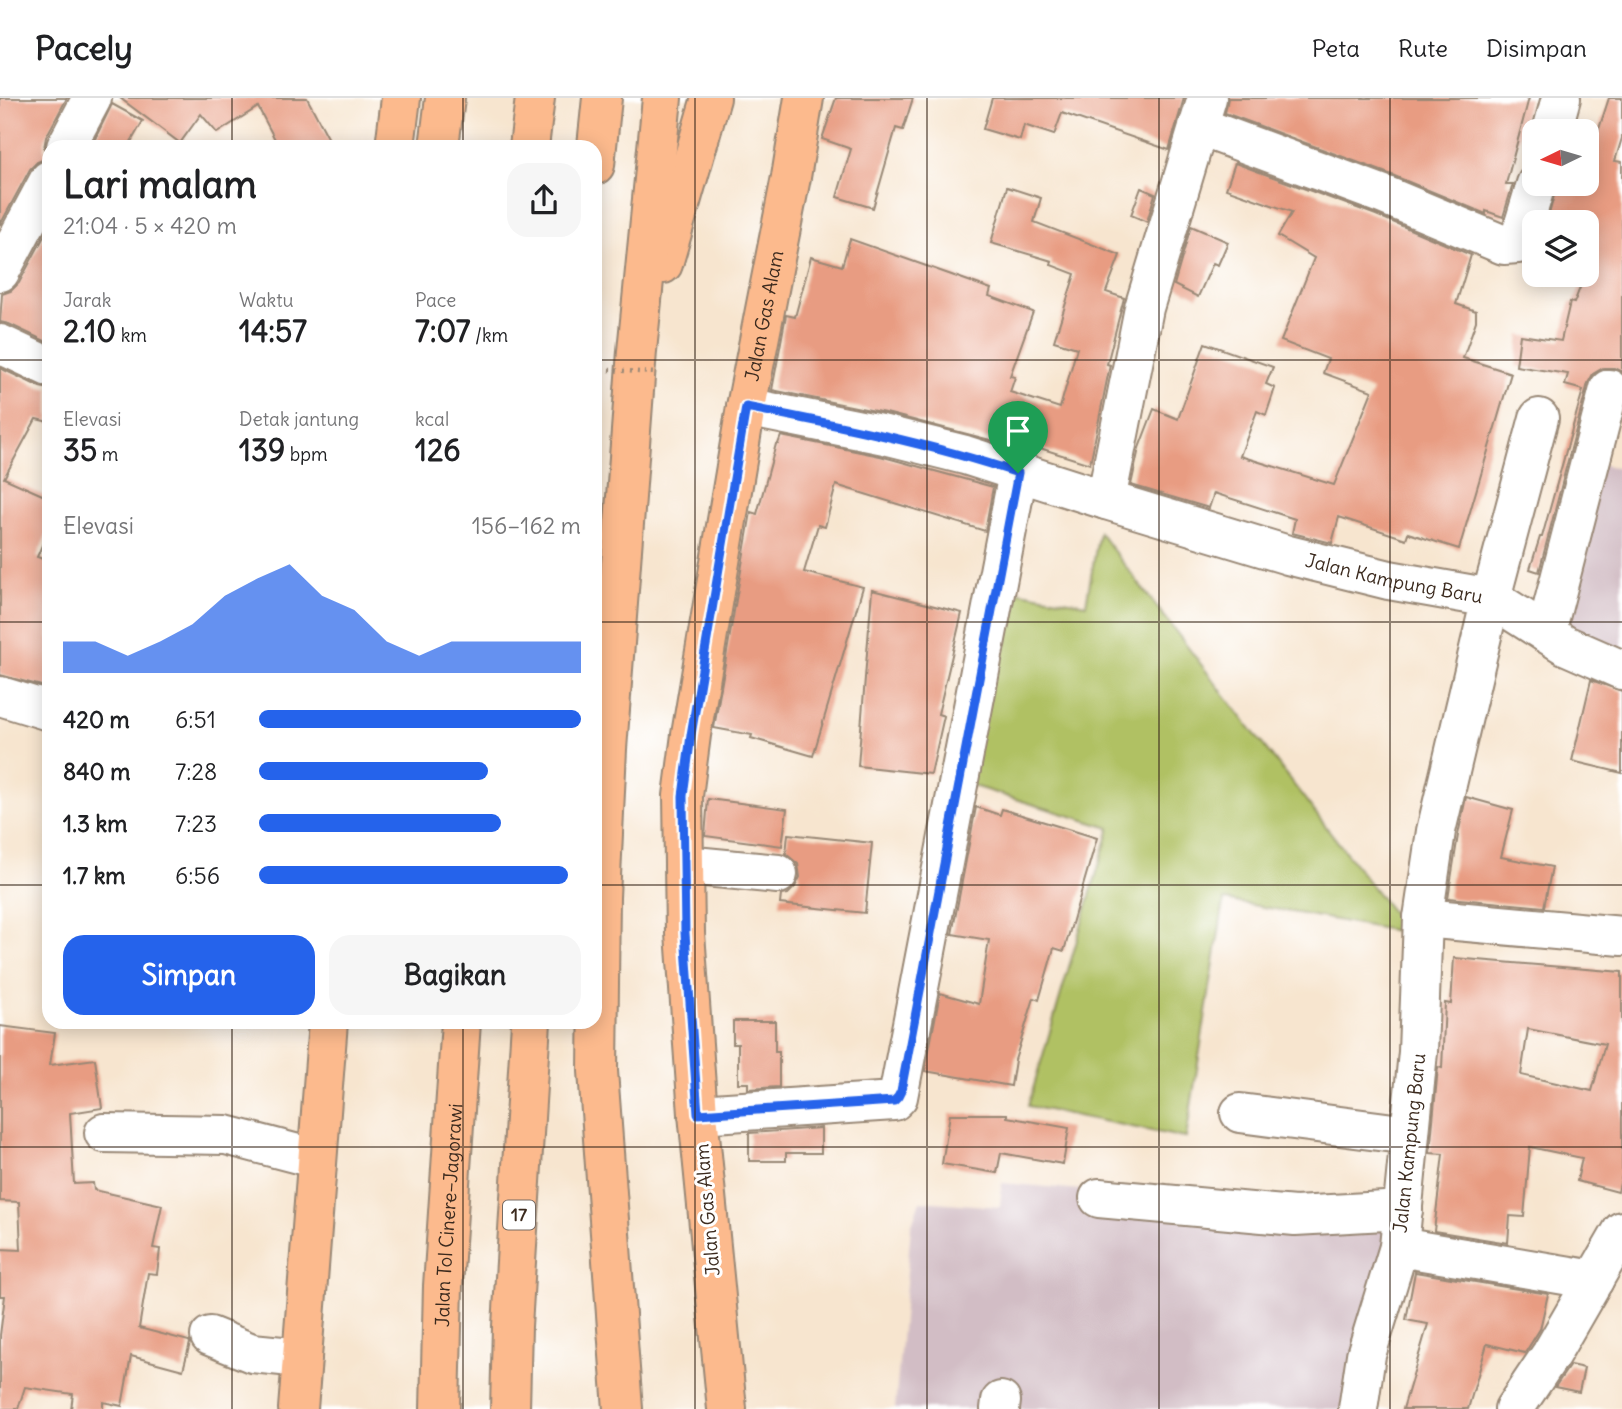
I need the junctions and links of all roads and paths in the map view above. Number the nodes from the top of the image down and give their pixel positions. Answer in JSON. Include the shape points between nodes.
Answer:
{"nodes":[{"id":1,"x":92,"y":98,"type":"edge"},
{"id":2,"x":401,"y":98,"type":"edge"},
{"id":3,"x":446,"y":98,"type":"edge"},
{"id":4,"x":535,"y":98,"type":"edge"},
{"id":5,"x":602,"y":98,"type":"edge"},
{"id":6,"x":662,"y":98,"type":"edge"},
{"id":7,"x":711,"y":98,"type":"edge"},
{"id":8,"x":804,"y":98,"type":"edge"},
{"id":9,"x":1562,"y":98,"type":"edge"},
{"id":10,"x":1202,"y":112,"type":"edge"},
{"id":11,"x":1556,"y":119,"type":"edge"},
{"id":12,"x":70,"y":140,"type":"edge"},
{"id":13,"x":396,"y":140,"type":"edge"},
{"id":14,"x":440,"y":140,"type":"edge"},
{"id":15,"x":530,"y":140,"type":"edge"},
{"id":16,"x":598,"y":140,"type":"edge"},
{"id":17,"x":42,"y":193,"type":"edge"},
{"id":18,"x":1532,"y":196,"type":"edge"},
{"id":19,"x":0,"y":272,"type":"edge"},
{"id":20,"x":0,"y":344,"type":"edge"},
{"id":21,"x":646,"y":362,"type":"junction"},
{"id":22,"x":42,"y":364,"type":"edge"},
{"id":23,"x":602,"y":368,"type":"edge"},
{"id":24,"x":1609,"y":389,"type":"dead end"},
{"id":25,"x":746,"y":407,"type":"junction"},
{"id":26,"x":1539,"y":418,"type":"dead end"},
{"id":27,"x":1018,"y":473,"type":"junction"},
{"id":28,"x":1106,"y":500,"type":"junction"},
{"id":29,"x":1491,"y":598,"type":"junction"},
{"id":30,"x":1546,"y":633,"type":"junction"},
{"id":31,"x":1622,"y":670,"type":"edge"},
{"id":32,"x":0,"y":696,"type":"edge"},
{"id":33,"x":42,"y":709,"type":"edge"},
{"id":34,"x":602,"y":855,"type":"edge"},
{"id":35,"x":684,"y":865,"type":"junction"},
{"id":36,"x":778,"y":874,"type":"dead end"},
{"id":37,"x":1423,"y":918,"type":"junction"},
{"id":38,"x":1622,"y":936,"type":"edge"},
{"id":39,"x":327,"y":1029,"type":"edge"},
{"id":40,"x":461,"y":1029,"type":"edge"},
{"id":41,"x":531,"y":1029,"type":"edge"},
{"id":42,"x":598,"y":1029,"type":"edge"},
{"id":43,"x":698,"y":1114,"type":"junction"},
{"id":44,"x":1240,"y":1114,"type":"dead end"},
{"id":45,"x":104,"y":1133,"type":"dead end"},
{"id":46,"x":1409,"y":1135,"type":"junction"},
{"id":47,"x":317,"y":1159,"type":"junction"},
{"id":48,"x":1098,"y":1198,"type":"dead end"},
{"id":49,"x":1403,"y":1210,"type":"junction"},
{"id":50,"x":1622,"y":1231,"type":"edge"},
{"id":51,"x":1399,"y":1247,"type":"junction"},
{"id":52,"x":1594,"y":1280,"type":"junction"},
{"id":53,"x":210,"y":1336,"type":"dead end"},
{"id":54,"x":302,"y":1359,"type":"junction"},
{"id":55,"x":298,"y":1409,"type":"edge"},
{"id":56,"x":440,"y":1409,"type":"edge"},
{"id":57,"x":510,"y":1409,"type":"edge"},
{"id":58,"x":623,"y":1409,"type":"edge"},
{"id":59,"x":727,"y":1409,"type":"edge"},
{"id":60,"x":1358,"y":1409,"type":"edge"},
{"id":61,"x":1514,"y":1409,"type":"edge"}],
"edges":[{"from":1,"to":12,"type":"street"},
{"from":2,"to":13,"type":"main road"},
{"from":3,"to":14,"type":"main road"},
{"from":4,"to":15,"type":"main road"},
{"from":5,"to":16,"type":"main road"},
{"from":6,"to":21,"type":"main road"},
{"from":7,"to":21,"type":"main road"},
{"from":8,"to":25,"type":"main road","name":"Jalan Gas Alam"},
{"from":9,"to":11,"type":"street"},
{"from":10,"to":18,"type":"street","via":[[1504,245],[1518,244]]},
{"from":10,"to":28,"type":"street","via":[[1144,308]]},
{"from":17,"to":19,"type":"street"},
{"from":20,"to":22,"type":"street"},
{"from":21,"to":23,"type":"path","bridge":true},
{"from":21,"to":34,"type":"main road","via":[[607,749]]},
{"from":24,"to":30,"type":"street"},
{"from":25,"to":27,"type":"street","name":"Jalan Kampung Baru","via":[[885,435]]},
{"from":25,"to":35,"type":"main road","name":"Jalan Gas Alam","via":[[691,735],[683,796]]},
{"from":26,"to":29,"type":"street"},
{"from":27,"to":28,"type":"street","name":"Jalan Kampung Baru"},
{"from":27,"to":43,"type":"street","via":[[898,1097],[894,1101]]},
{"from":28,"to":29,"type":"street","name":"Jalan Kampung Baru","via":[[1288,555]]},
{"from":29,"to":30,"type":"street"},
{"from":29,"to":37,"type":"street","name":"Jalan Kampung Baru","via":[[1436,831]]},
{"from":30,"to":31,"type":"street"},
{"from":32,"to":33,"type":"street"},
{"from":35,"to":36,"type":"street"},
{"from":35,"to":43,"type":"main road","name":"Jalan Gas Alam"},
{"from":37,"to":38,"type":"street"},
{"from":37,"to":46,"type":"street","name":"Jalan Kampung Baru","via":[[1418,1052]]},
{"from":39,"to":47,"type":"main road"},
{"from":40,"to":56,"type":"main road","name":"Jalan Tol Cinere–Jagorawi","via":[[443,1286]]},
{"from":41,"to":57,"type":"main road","number":"17"},
{"from":42,"to":58,"type":"main road"},
{"from":43,"to":59,"type":"main road","name":"Jalan Gas Alam"},
{"from":44,"to":46,"type":"street"},
{"from":45,"to":47,"type":"street","via":[[226,1135]]},
{"from":46,"to":49,"type":"street","name":"Jalan Kampung Baru"},
{"from":47,"to":54,"type":"main road"},
{"from":48,"to":49,"type":"street","via":[[1296,1216]]},
{"from":49,"to":51,"type":"street","name":"Jalan Kampung Baru"},
{"from":50,"to":52,"type":"street"},
{"from":51,"to":52,"type":"street"},
{"from":51,"to":60,"type":"street","name":"Jalan Kampung Baru","via":[[1366,1355]]},
{"from":52,"to":61,"type":"street"},
{"from":53,"to":54,"type":"street","via":[[252,1353]]},
{"from":54,"to":55,"type":"main road"}]}
